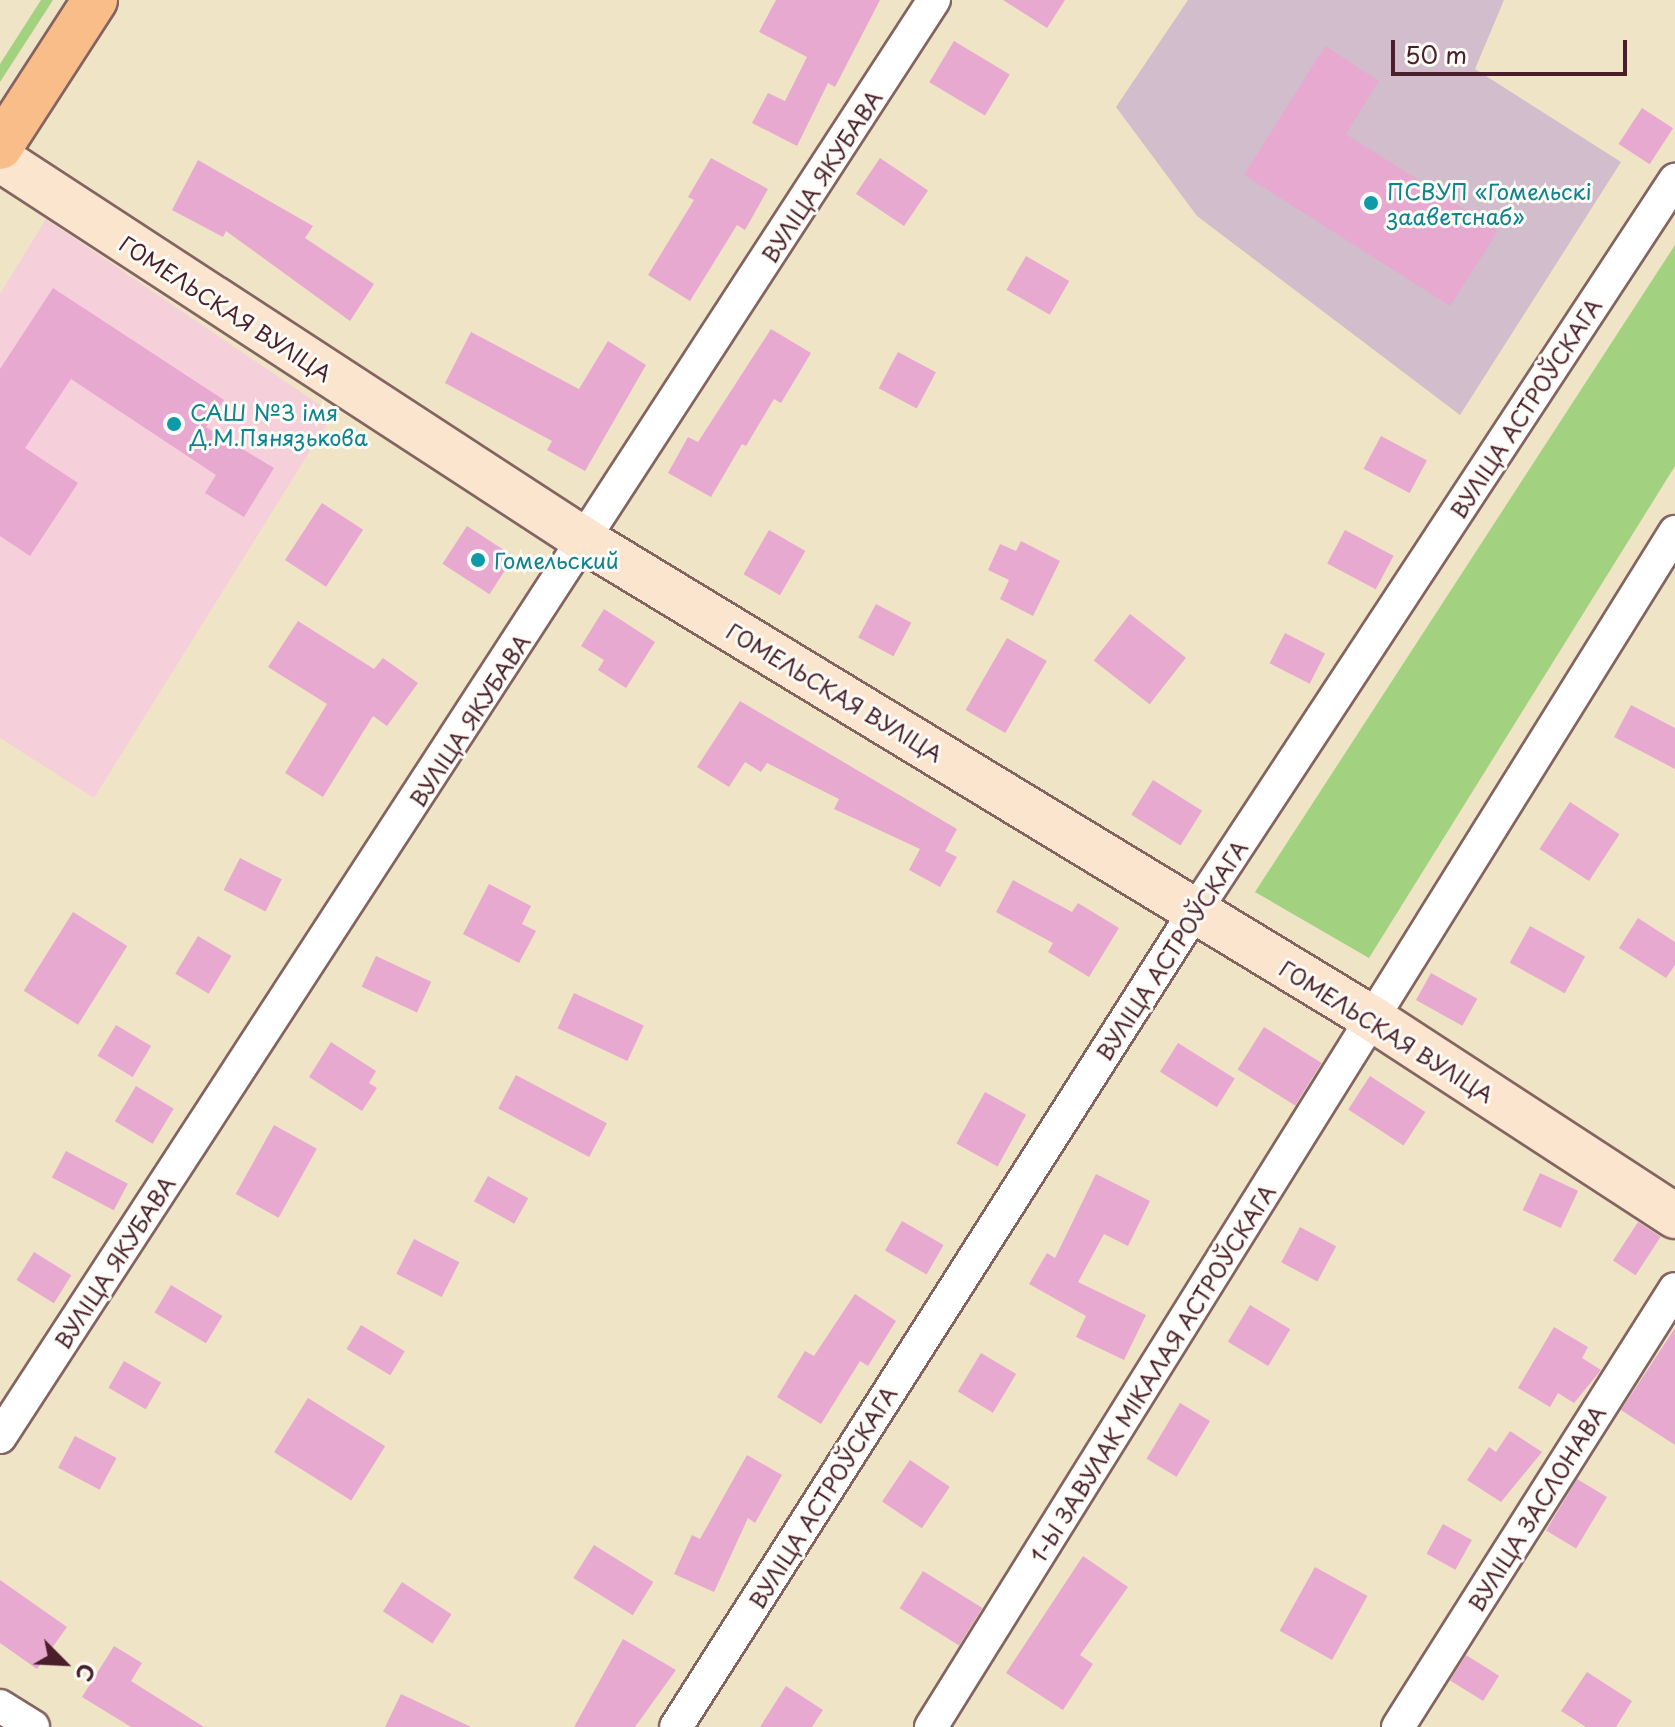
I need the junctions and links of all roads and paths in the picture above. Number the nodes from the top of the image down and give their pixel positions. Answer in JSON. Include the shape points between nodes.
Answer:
{"nodes":[{"id":1,"x":95,"y":0,"type":"edge"},
{"id":2,"x":934,"y":0,"type":"edge"},
{"id":3,"x":0,"y":147,"type":"edge"},
{"id":4,"x":0,"y":159,"type":"edge"},
{"id":5,"x":1675,"y":180,"type":"edge"},
{"id":6,"x":1675,"y":532,"type":"edge"},
{"id":7,"x":586,"y":541,"type":"junction"},
{"id":8,"x":1195,"y":911,"type":"junction"},
{"id":9,"x":1373,"y":1019,"type":"junction"},
{"id":10,"x":1675,"y":1216,"type":"edge"},
{"id":11,"x":1675,"y":1289,"type":"edge"},
{"id":12,"x":0,"y":1437,"type":"edge"},
{"id":13,"x":0,"y":1706,"type":"edge"},
{"id":14,"x":33,"y":1727,"type":"edge"},
{"id":15,"x":676,"y":1727,"type":"edge"},
{"id":16,"x":931,"y":1727,"type":"edge"},
{"id":17,"x":1398,"y":1727,"type":"edge"}],
"edges":[{"from":1,"to":3,"type":"main road"},
{"from":2,"to":7,"type":"street","name":"ВУЛІЦА ЯКУБАВА"},
{"from":4,"to":7,"type":"street","name":"ГОМЕЛЬСКАЯ ВУЛІЦА"},
{"from":5,"to":8,"type":"street","name":"ВУЛІЦА АСТРОЎСКАГА"},
{"from":6,"to":9,"type":"street"},
{"from":7,"to":8,"type":"street","name":"ГОМЕЛЬСКАЯ ВУЛІЦА"},
{"from":7,"to":12,"type":"street","name":"ВУЛІЦА ЯКУБАВА"},
{"from":8,"to":9,"type":"street","name":"ГОМЕЛЬСКАЯ ВУЛІЦА"},
{"from":8,"to":15,"type":"street","name":"ВУЛІЦА АСТРОЎСКАГА"},
{"from":9,"to":10,"type":"street","name":"ГОМЕЛЬСКАЯ ВУЛІЦА"},
{"from":9,"to":16,"type":"street","name":"1-Ы ЗАВУЛАК МІКАЛАЯ АСТРОЎСКАГА"},
{"from":11,"to":17,"type":"street","name":"ВУЛІЦА ЗАСЛОНАВА"},
{"from":13,"to":14,"type":"street"}]}
